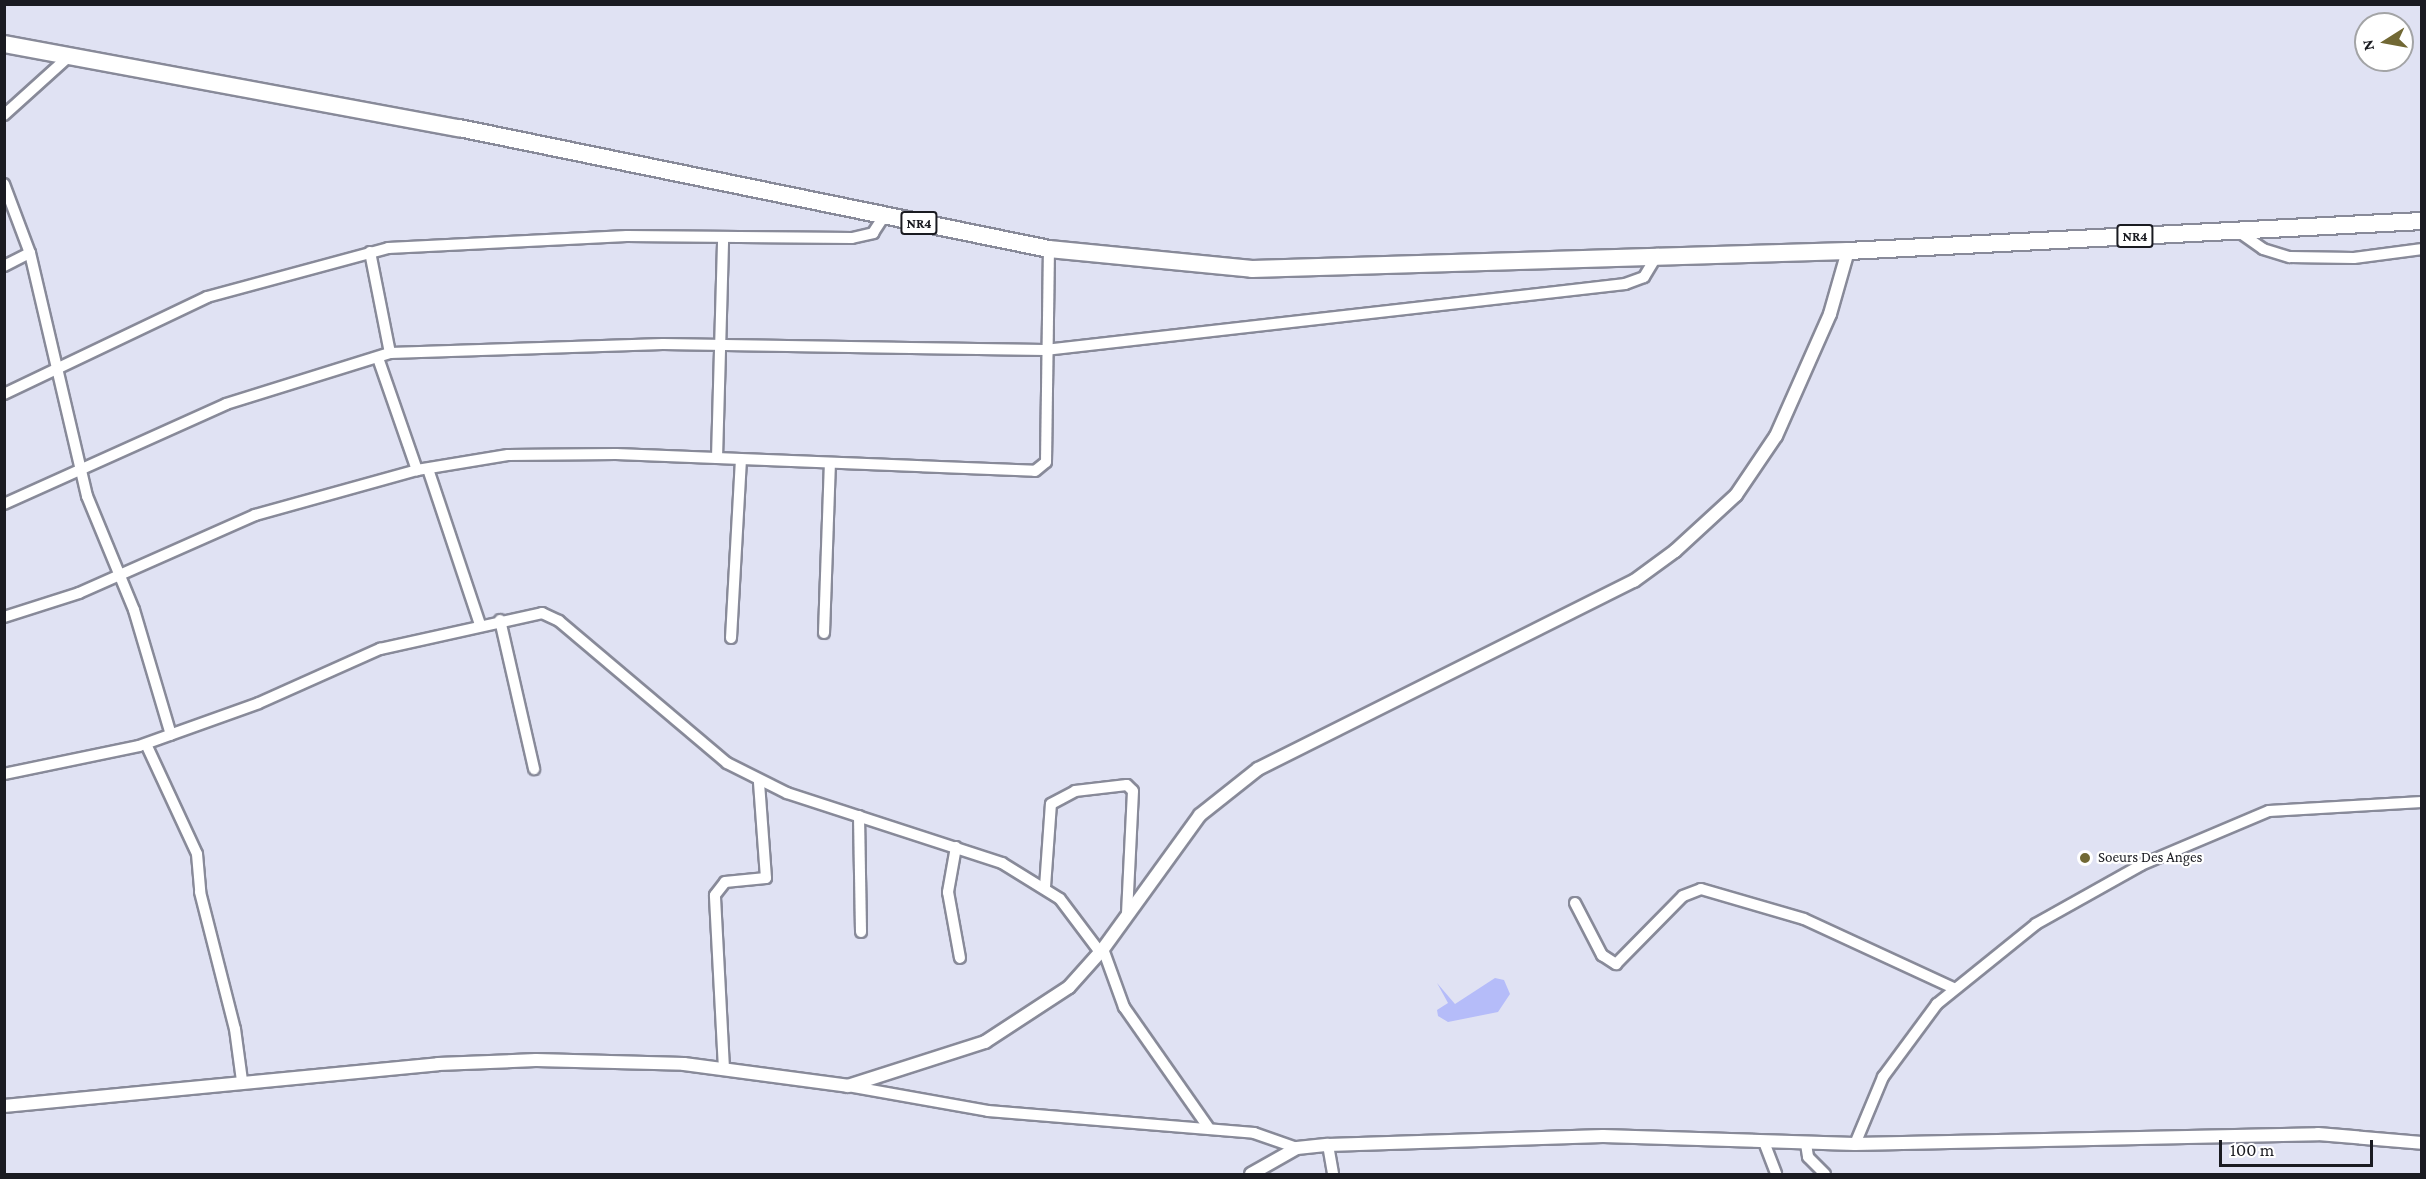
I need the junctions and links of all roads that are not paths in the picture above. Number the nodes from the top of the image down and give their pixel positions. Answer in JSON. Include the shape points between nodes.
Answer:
{"nodes":[{"id":1,"x":4,"y":44,"type":"edge"},
{"id":2,"x":66,"y":59,"type":"junction"},
{"id":3,"x":4,"y":115,"type":"edge"},
{"id":4,"x":4,"y":184,"type":"edge"},
{"id":5,"x":884,"y":216,"type":"junction"},
{"id":6,"x":2421,"y":221,"type":"edge"},
{"id":7,"x":2238,"y":232,"type":"junction"},
{"id":8,"x":723,"y":238,"type":"junction"},
{"id":9,"x":1049,"y":249,"type":"junction"},
{"id":10,"x":2421,"y":249,"type":"edge"},
{"id":11,"x":1848,"y":251,"type":"junction"},
{"id":12,"x":370,"y":252,"type":"junction"},
{"id":13,"x":30,"y":253,"type":"junction"},
{"id":14,"x":1658,"y":254,"type":"junction"},
{"id":15,"x":4,"y":266,"type":"edge"},
{"id":16,"x":723,"y":345,"type":"junction"},
{"id":17,"x":1045,"y":350,"type":"junction"},
{"id":18,"x":390,"y":353,"type":"junction"},
{"id":19,"x":378,"y":358,"type":"junction"},
{"id":20,"x":55,"y":367,"type":"junction"},
{"id":21,"x":4,"y":394,"type":"edge"},
{"id":22,"x":717,"y":458,"type":"junction"},
{"id":23,"x":741,"y":459,"type":"junction"},
{"id":24,"x":830,"y":463,"type":"junction"},
{"id":25,"x":423,"y":470,"type":"junction"},
{"id":26,"x":81,"y":472,"type":"junction"},
{"id":27,"x":4,"y":504,"type":"edge"},
{"id":28,"x":121,"y":575,"type":"junction"},
{"id":29,"x":4,"y":617,"type":"edge"},
{"id":30,"x":500,"y":620,"type":"junction"},
{"id":31,"x":480,"y":624,"type":"junction"},
{"id":32,"x":824,"y":633,"type":"dead end"},
{"id":33,"x":731,"y":638,"type":"dead end"},
{"id":34,"x":171,"y":735,"type":"junction"},
{"id":35,"x":146,"y":744,"type":"junction"},
{"id":36,"x":534,"y":769,"type":"dead end"},
{"id":37,"x":4,"y":774,"type":"edge"},
{"id":38,"x":759,"y":782,"type":"junction"},
{"id":39,"x":2421,"y":802,"type":"edge"},
{"id":40,"x":859,"y":816,"type":"junction"},
{"id":41,"x":956,"y":848,"type":"junction"},
{"id":42,"x":1045,"y":887,"type":"junction"},
{"id":43,"x":1575,"y":903,"type":"dead end"},
{"id":44,"x":1127,"y":914,"type":"junction"},
{"id":45,"x":861,"y":932,"type":"dead end"},
{"id":46,"x":1102,"y":950,"type":"junction"},
{"id":47,"x":960,"y":958,"type":"dead end"},
{"id":48,"x":1953,"y":988,"type":"junction"},
{"id":49,"x":724,"y":1069,"type":"junction"},
{"id":50,"x":242,"y":1082,"type":"junction"},
{"id":51,"x":848,"y":1086,"type":"junction"},
{"id":52,"x":4,"y":1106,"type":"edge"},
{"id":53,"x":1208,"y":1127,"type":"junction"},
{"id":54,"x":1764,"y":1142,"type":"junction"},
{"id":55,"x":2421,"y":1143,"type":"edge"},
{"id":56,"x":1806,"y":1144,"type":"junction"},
{"id":57,"x":1855,"y":1144,"type":"junction"},
{"id":58,"x":1328,"y":1145,"type":"junction"},
{"id":59,"x":1297,"y":1148,"type":"junction"},
{"id":60,"x":1251,"y":1174,"type":"edge"},
{"id":61,"x":1333,"y":1174,"type":"edge"},
{"id":62,"x":1776,"y":1174,"type":"edge"},
{"id":63,"x":1825,"y":1174,"type":"edge"}],
"edges":[{"from":1,"to":2,"type":"highway","number":"NR4"},
{"from":2,"to":3,"type":"street"},
{"from":2,"to":5,"type":"highway","number":"NR4","via":[[459,128]]},
{"from":4,"to":13,"type":"street"},
{"from":5,"to":8,"type":"street","via":[[876,231],[860,237]]},
{"from":5,"to":9,"type":"highway","number":"NR4"},
{"from":6,"to":7,"type":"highway","number":"NR4"},
{"from":7,"to":10,"type":"street","via":[[2263,249],[2290,257],[2354,258]]},
{"from":7,"to":11,"type":"highway","number":"NR4"},
{"from":8,"to":12,"type":"street","via":[[568,238]]},
{"from":8,"to":16,"type":"street"},
{"from":9,"to":14,"type":"highway","number":"NR4","via":[[1252,268]]},
{"from":9,"to":17,"type":"street"},
{"from":11,"to":14,"type":"highway","number":"NR4"},
{"from":11,"to":44,"type":"street","via":[[1830,314],[1776,436],[1736,495],[1676,551],[1634,581],[1258,769],[1200,815]]},
{"from":12,"to":18,"type":"street"},
{"from":12,"to":20,"type":"street","via":[[207,297]]},
{"from":13,"to":15,"type":"street"},
{"from":13,"to":20,"type":"street"},
{"from":14,"to":17,"type":"street","via":[[1644,277],[1625,284]]},
{"from":16,"to":17,"type":"street"},
{"from":16,"to":18,"type":"street"},
{"from":16,"to":22,"type":"street"},
{"from":17,"to":24,"type":"street","via":[[1042,468],[1017,472]]},
{"from":18,"to":19,"type":"street"},
{"from":19,"to":25,"type":"street"},
{"from":19,"to":26,"type":"street","via":[[226,404]]},
{"from":20,"to":21,"type":"street"},
{"from":20,"to":26,"type":"street"},
{"from":22,"to":23,"type":"street"},
{"from":22,"to":25,"type":"street","via":[[508,455]]},
{"from":23,"to":24,"type":"street"},
{"from":23,"to":33,"type":"street"},
{"from":24,"to":32,"type":"street"},
{"from":25,"to":28,"type":"street","via":[[255,515]]},
{"from":25,"to":31,"type":"street"},
{"from":26,"to":27,"type":"street"},
{"from":26,"to":28,"type":"street"},
{"from":28,"to":29,"type":"street"},
{"from":28,"to":34,"type":"street"},
{"from":30,"to":31,"type":"street"},
{"from":30,"to":36,"type":"street"},
{"from":30,"to":38,"type":"street","via":[[534,613],[559,621],[711,751]]},
{"from":31,"to":34,"type":"street","via":[[348,660],[259,703]]},
{"from":34,"to":35,"type":"street"},
{"from":35,"to":37,"type":"street"},
{"from":35,"to":50,"type":"street","via":[[197,854],[200,892],[235,1029]]},
{"from":38,"to":40,"type":"street"},
{"from":38,"to":49,"type":"street","via":[[766,878],[725,882],[715,895]]},
{"from":39,"to":48,"type":"street","via":[[2318,805],[2239,821],[2141,865],[2036,924]]},
{"from":40,"to":41,"type":"street"},
{"from":40,"to":45,"type":"street"},
{"from":41,"to":42,"type":"street","via":[[1002,863]]},
{"from":41,"to":47,"type":"street","via":[[948,892]]},
{"from":42,"to":44,"type":"street","via":[[1051,804],[1075,791],[1127,785],[1132,791]]},
{"from":42,"to":46,"type":"street"},
{"from":43,"to":48,"type":"street","via":[[1602,956],[1616,964],[1683,896],[1701,889],[1804,919]]},
{"from":44,"to":46,"type":"street"},
{"from":46,"to":51,"type":"street","via":[[1041,1010],[985,1042]]},
{"from":46,"to":53,"type":"street","via":[[1124,1007]]},
{"from":48,"to":57,"type":"street","via":[[1882,1077]]},
{"from":49,"to":50,"type":"street","via":[[536,1060]]},
{"from":49,"to":51,"type":"street"},
{"from":50,"to":52,"type":"street"},
{"from":51,"to":53,"type":"street","via":[[988,1111]]},
{"from":53,"to":59,"type":"street","via":[[1254,1133]]},
{"from":54,"to":56,"type":"street"},
{"from":54,"to":58,"type":"street","via":[[1603,1136]]},
{"from":54,"to":62,"type":"street"},
{"from":55,"to":57,"type":"street","via":[[2242,1134]]},
{"from":56,"to":57,"type":"street"},
{"from":56,"to":63,"type":"street","via":[[1808,1157]]},
{"from":58,"to":59,"type":"street"},
{"from":58,"to":61,"type":"street"},
{"from":59,"to":60,"type":"street"}]}
